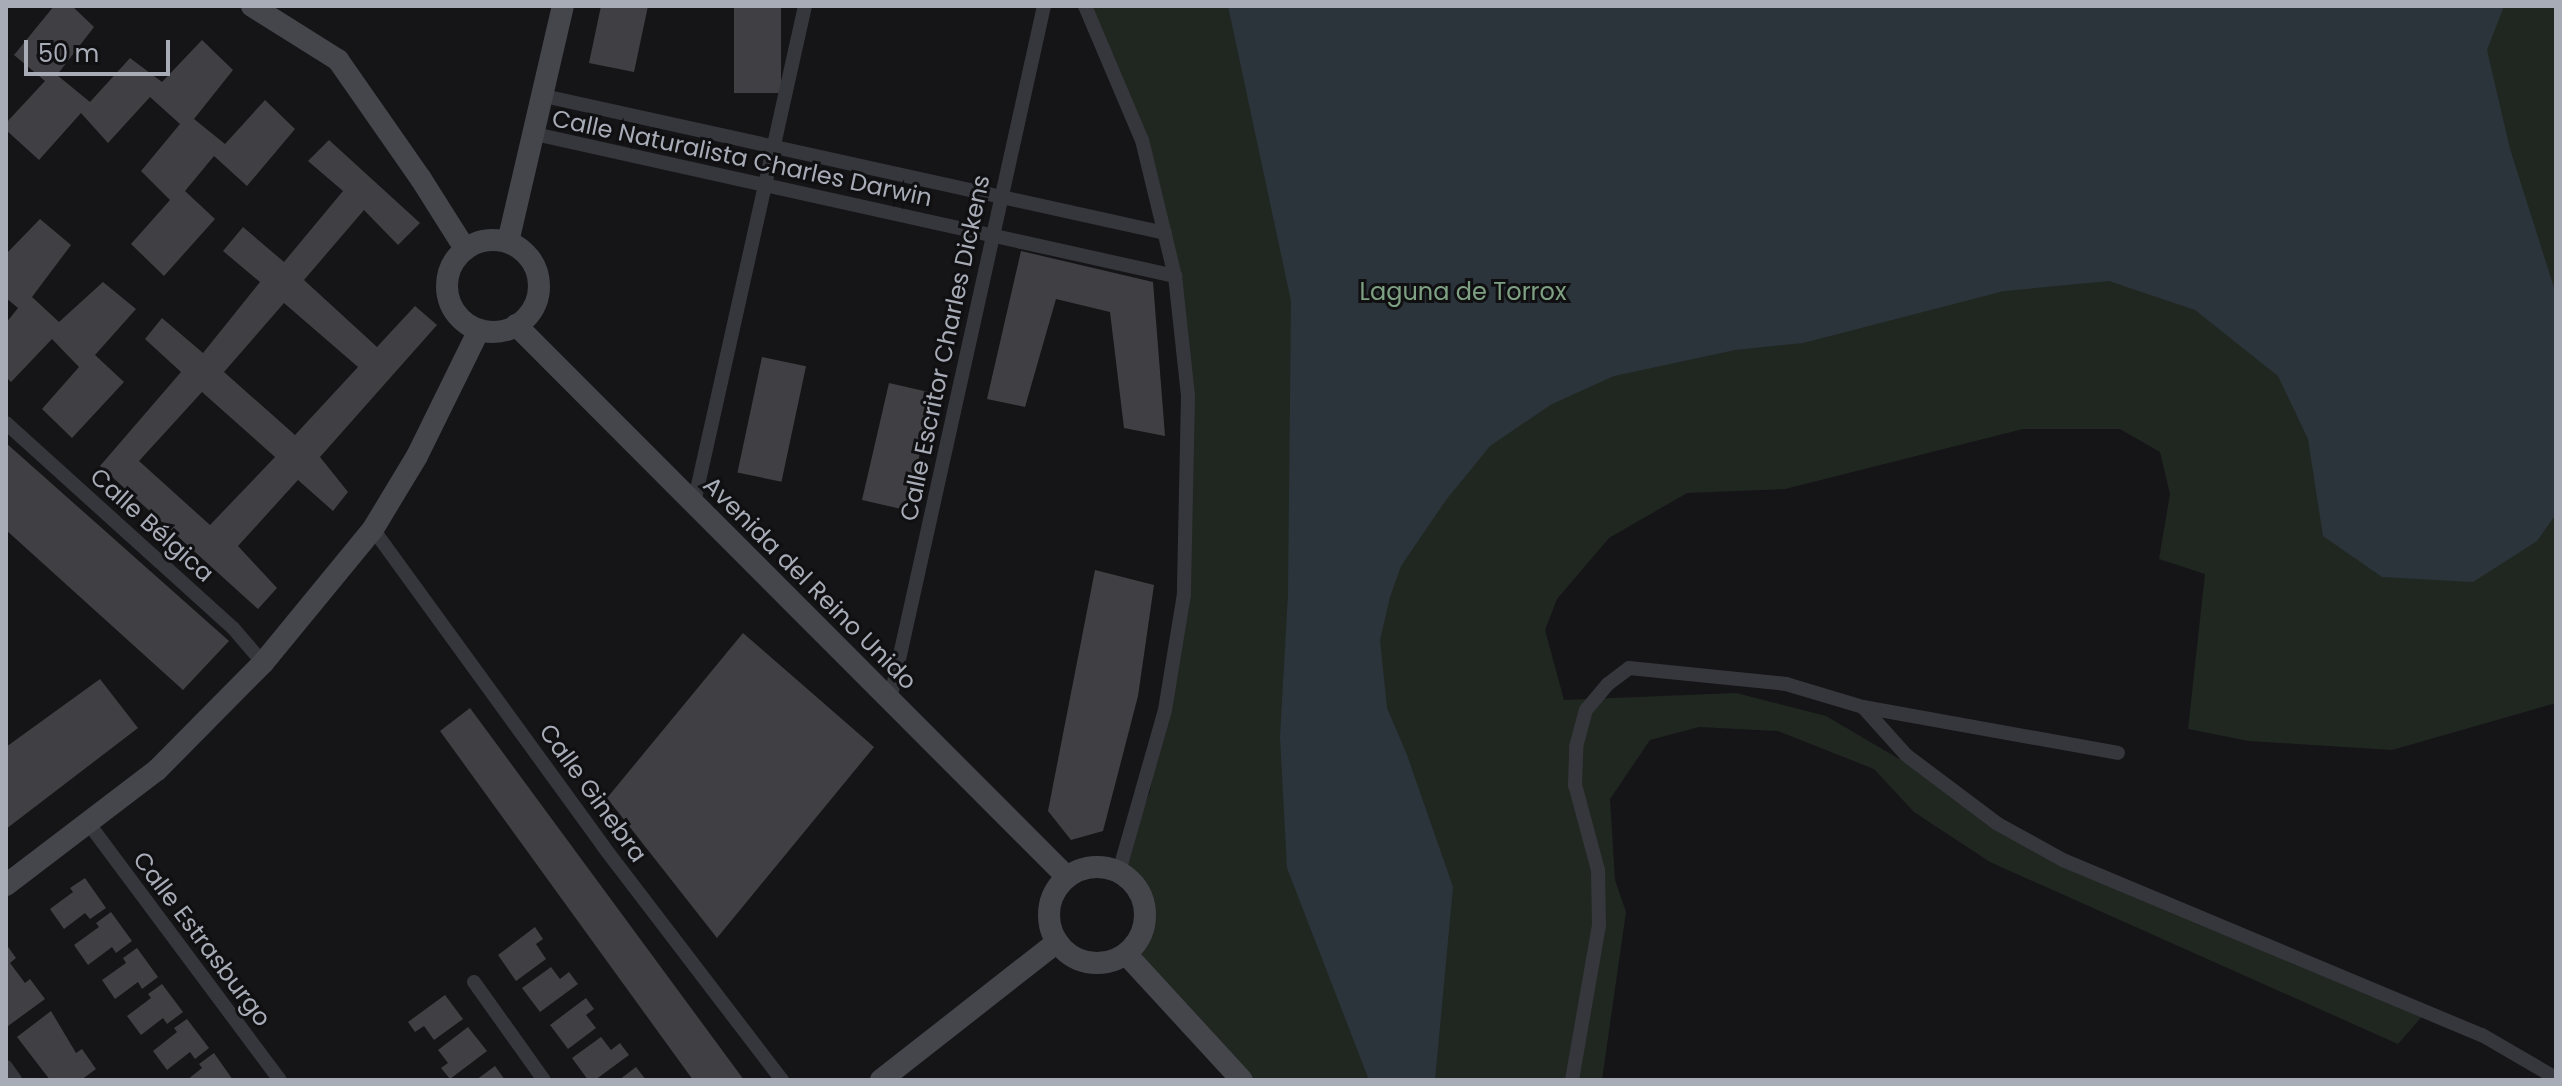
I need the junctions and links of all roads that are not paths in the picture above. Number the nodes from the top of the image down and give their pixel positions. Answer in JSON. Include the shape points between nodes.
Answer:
{"nodes":[{"id":1,"x":252,"y":6,"type":"edge"},
{"id":2,"x":563,"y":6,"type":"edge"},
{"id":3,"x":805,"y":6,"type":"edge"},
{"id":4,"x":1044,"y":6,"type":"edge"},
{"id":5,"x":1085,"y":6,"type":"edge"},
{"id":6,"x":544,"y":96,"type":"junction"},
{"id":7,"x":535,"y":134,"type":"junction"},
{"id":8,"x":774,"y":146,"type":"junction"},
{"id":9,"x":765,"y":185,"type":"junction"},
{"id":10,"x":1001,"y":197,"type":"junction"},
{"id":11,"x":1165,"y":233,"type":"junction"},
{"id":12,"x":993,"y":235,"type":"junction"},
{"id":13,"x":508,"y":242,"type":"junction"},
{"id":14,"x":465,"y":249,"type":"junction"},
{"id":15,"x":1175,"y":276,"type":"junction"},
{"id":16,"x":516,"y":325,"type":"junction"},
{"id":17,"x":479,"y":330,"type":"junction"},
{"id":18,"x":6,"y":423,"type":"edge"},
{"id":19,"x":694,"y":503,"type":"junction"},
{"id":20,"x":373,"y":529,"type":"junction"},
{"id":21,"x":263,"y":663,"type":"junction"},
{"id":22,"x":890,"y":700,"type":"junction"},
{"id":23,"x":1863,"y":707,"type":"junction"},
{"id":24,"x":2118,"y":753,"type":"dead end"},
{"id":25,"x":89,"y":824,"type":"junction"},
{"id":26,"x":1119,"y":871,"type":"junction"},
{"id":27,"x":1067,"y":877,"type":"junction"},
{"id":28,"x":6,"y":885,"type":"edge"},
{"id":29,"x":1057,"y":942,"type":"junction"},
{"id":30,"x":1126,"y":954,"type":"junction"},
{"id":31,"x":474,"y":982,"type":"dead end"},
{"id":32,"x":6,"y":1067,"type":"edge"},
{"id":33,"x":2556,"y":1078,"type":"edge"},
{"id":34,"x":15,"y":1080,"type":"edge"},
{"id":35,"x":280,"y":1080,"type":"edge"},
{"id":36,"x":544,"y":1080,"type":"edge"},
{"id":37,"x":782,"y":1080,"type":"edge"},
{"id":38,"x":881,"y":1080,"type":"edge"},
{"id":39,"x":1242,"y":1080,"type":"edge"},
{"id":40,"x":1572,"y":1080,"type":"edge"}],
"edges":[{"from":1,"to":14,"type":"street","via":[[338,60]]},
{"from":2,"to":6,"type":"street"},
{"from":3,"to":8,"type":"street"},
{"from":4,"to":10,"type":"street","name":"Calle Escritor Charles Dickens"},
{"from":5,"to":11,"type":"street","via":[[1142,140]]},
{"from":6,"to":7,"type":"street"},
{"from":6,"to":8,"type":"street","name":"Calle Naturalista Charles Darwin"},
{"from":7,"to":9,"type":"street","name":"Calle Naturalista Charles Darwin"},
{"from":7,"to":13,"type":"street"},
{"from":8,"to":9,"type":"street"},
{"from":8,"to":10,"type":"street","name":"Calle Naturalista Charles Darwin"},
{"from":9,"to":12,"type":"street","name":"Calle Naturalista Charles Darwin"},
{"from":9,"to":19,"type":"street"},
{"from":10,"to":11,"type":"street","name":"Calle Naturalista Charles Darwin"},
{"from":10,"to":12,"type":"street","name":"Calle Escritor Charles Dickens"},
{"from":11,"to":15,"type":"street"},
{"from":12,"to":15,"type":"street","name":"Calle Naturalista Charles Darwin"},
{"from":12,"to":22,"type":"street","name":"Calle Escritor Charles Dickens"},
{"from":13,"to":14,"type":"street","via":[[485,240]]},
{"from":13,"to":16,"type":"street","via":[[531,260],[537,274],[535,303]]},
{"from":14,"to":17,"type":"street","via":[[448,272],[447,287],[456,313]]},
{"from":15,"to":26,"type":"street","via":[[1188,396],[1184,594],[1165,710]]},
{"from":16,"to":17,"type":"street"},
{"from":16,"to":19,"type":"street","name":"Avenida del Reino Unido"},
{"from":17,"to":20,"type":"street","via":[[417,456]]},
{"from":18,"to":21,"type":"street","name":"Calle Bélgica","via":[[233,628]]},
{"from":19,"to":22,"type":"street","name":"Avenida del Reino Unido"},
{"from":20,"to":21,"type":"street"},
{"from":20,"to":37,"type":"street","name":"Calle Ginebra","via":[[603,846]]},
{"from":21,"to":25,"type":"street","via":[[157,770]]},
{"from":22,"to":27,"type":"street","name":"Avenida del Reino Unido"},
{"from":23,"to":24,"type":"street"},
{"from":23,"to":33,"type":"street","via":[[1906,755],[1998,824],[2063,860],[2482,1035]]},
{"from":23,"to":40,"type":"street","via":[[1786,684],[1629,668],[1586,710],[1576,747],[1575,785],[1598,870],[1599,926]]},
{"from":25,"to":28,"type":"street"},
{"from":25,"to":35,"type":"street","name":"Calle Estrasburgo"},
{"from":26,"to":27,"type":"street","via":[[1092,866]]},
{"from":26,"to":30,"type":"street","via":[[1137,888],[1146,911],[1138,943]]},
{"from":27,"to":29,"type":"street","via":[[1057,888],[1049,915]]},
{"from":29,"to":30,"type":"street","via":[[1081,961],[1112,962]]},
{"from":29,"to":38,"type":"street"},
{"from":30,"to":39,"type":"street"},
{"from":31,"to":36,"type":"street"},
{"from":32,"to":34,"type":"street"}]}
